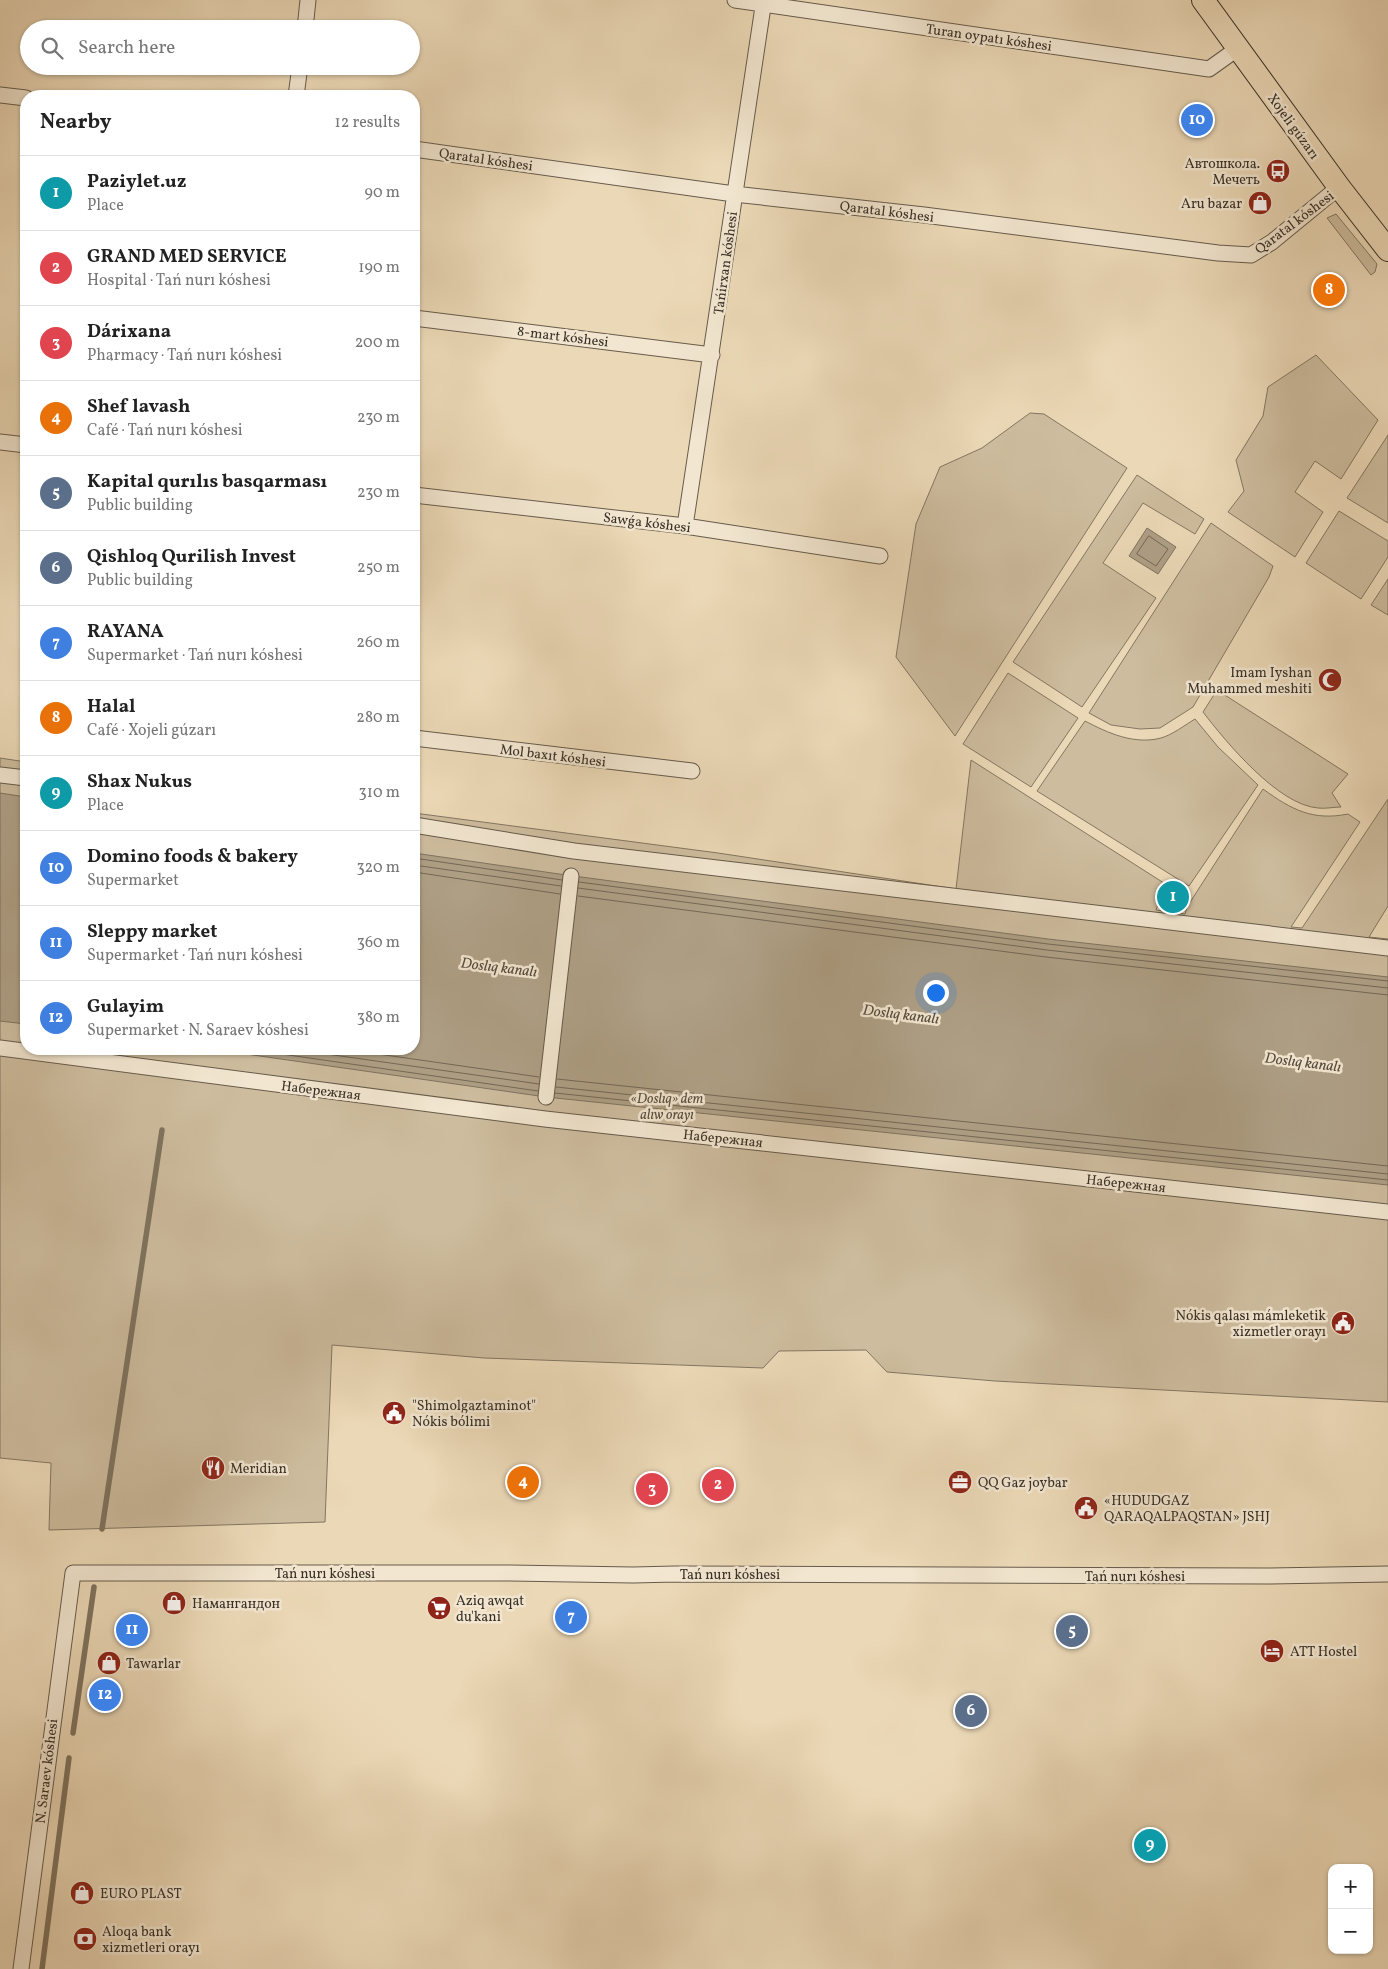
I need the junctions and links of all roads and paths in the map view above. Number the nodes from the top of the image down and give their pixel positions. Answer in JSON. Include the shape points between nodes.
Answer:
{"nodes":[{"id":1,"x":308,"y":0,"type":"edge"},
{"id":2,"x":735,"y":0,"type":"edge"},
{"id":3,"x":1203,"y":0,"type":"edge"},
{"id":4,"x":764,"y":2,"type":"edge"},
{"id":5,"x":306,"y":20,"type":"edge"},
{"id":6,"x":1237,"y":49,"type":"junction"},
{"id":7,"x":299,"y":75,"type":"edge"},
{"id":8,"x":297,"y":90,"type":"edge"},
{"id":9,"x":0,"y":95,"type":"edge"},
{"id":10,"x":20,"y":97,"type":"edge"},
{"id":11,"x":420,"y":150,"type":"edge"},
{"id":12,"x":1339,"y":187,"type":"junction"},
{"id":13,"x":734,"y":194,"type":"junction"},
{"id":14,"x":1388,"y":250,"type":"edge"},
{"id":15,"x":420,"y":319,"type":"edge"},
{"id":16,"x":712,"y":355,"type":"junction"},
{"id":17,"x":0,"y":442,"type":"edge"},
{"id":18,"x":20,"y":444,"type":"edge"},
{"id":19,"x":420,"y":496,"type":"edge"},
{"id":20,"x":685,"y":526,"type":"junction"},
{"id":21,"x":880,"y":556,"type":"dead end"},
{"id":22,"x":420,"y":739,"type":"edge"},
{"id":23,"x":692,"y":771,"type":"dead end"},
{"id":24,"x":0,"y":775,"type":"edge"},
{"id":25,"x":20,"y":777,"type":"edge"},
{"id":26,"x":420,"y":826,"type":"edge"},
{"id":27,"x":571,"y":876,"type":"dead end"},
{"id":28,"x":1388,"y":948,"type":"edge"},
{"id":29,"x":0,"y":1048,"type":"edge"},
{"id":30,"x":20,"y":1051,"type":"edge"},
{"id":31,"x":54,"y":1055,"type":"edge"},
{"id":32,"x":546,"y":1097,"type":"dead end"},
{"id":33,"x":1388,"y":1212,"type":"edge"},
{"id":34,"x":73,"y":1574,"type":"joint"},
{"id":35,"x":1388,"y":1574,"type":"edge"},
{"id":36,"x":21,"y":1969,"type":"edge"}],
"edges":[{"from":1,"to":5,"type":"street"},
{"from":2,"to":4,"type":"street","name":"Turan oypatı kóshesi"},
{"from":3,"to":6,"type":"main road","name":"Xojeli gúzarı"},
{"from":4,"to":6,"type":"street","name":"Turan oypatı kóshesi","via":[[1208,69]]},
{"from":4,"to":13,"type":"street","name":"Tańirxan kóshesi"},
{"from":6,"to":12,"type":"main road","name":"Xojeli gúzarı"},
{"from":7,"to":8,"type":"street"},
{"from":9,"to":10,"type":"street"},
{"from":11,"to":13,"type":"street","name":"Qaratal kóshesi"},
{"from":12,"to":13,"type":"street","name":"Qaratal kóshesi","via":[[1272,242],[1251,255]]},
{"from":12,"to":14,"type":"main road","name":"Xojeli gúzarı"},
{"from":13,"to":16,"type":"street","name":"Tańirxan kóshesi"},
{"from":15,"to":16,"type":"street","name":"8-mart kóshesi"},
{"from":16,"to":20,"type":"street","name":"Tańirxan kóshesi"},
{"from":17,"to":18,"type":"street"},
{"from":19,"to":20,"type":"street","name":"Sawǵa kóshesi"},
{"from":20,"to":21,"type":"street","name":"Sawǵa kóshesi"},
{"from":22,"to":23,"type":"street","name":"Mol baxıt kóshesi"},
{"from":24,"to":25,"type":"street"},
{"from":26,"to":28,"type":"street","via":[[574,851]]},
{"from":27,"to":32,"type":"street"},
{"from":29,"to":30,"type":"street","name":"Набережная"},
{"from":31,"to":33,"type":"street","name":"Набережная","via":[[545,1119]]},
{"from":34,"to":35,"type":"street","name":"Tań nurı kóshesi"},
{"from":34,"to":36,"type":"street","name":"N. Saraev kóshesi"}]}
